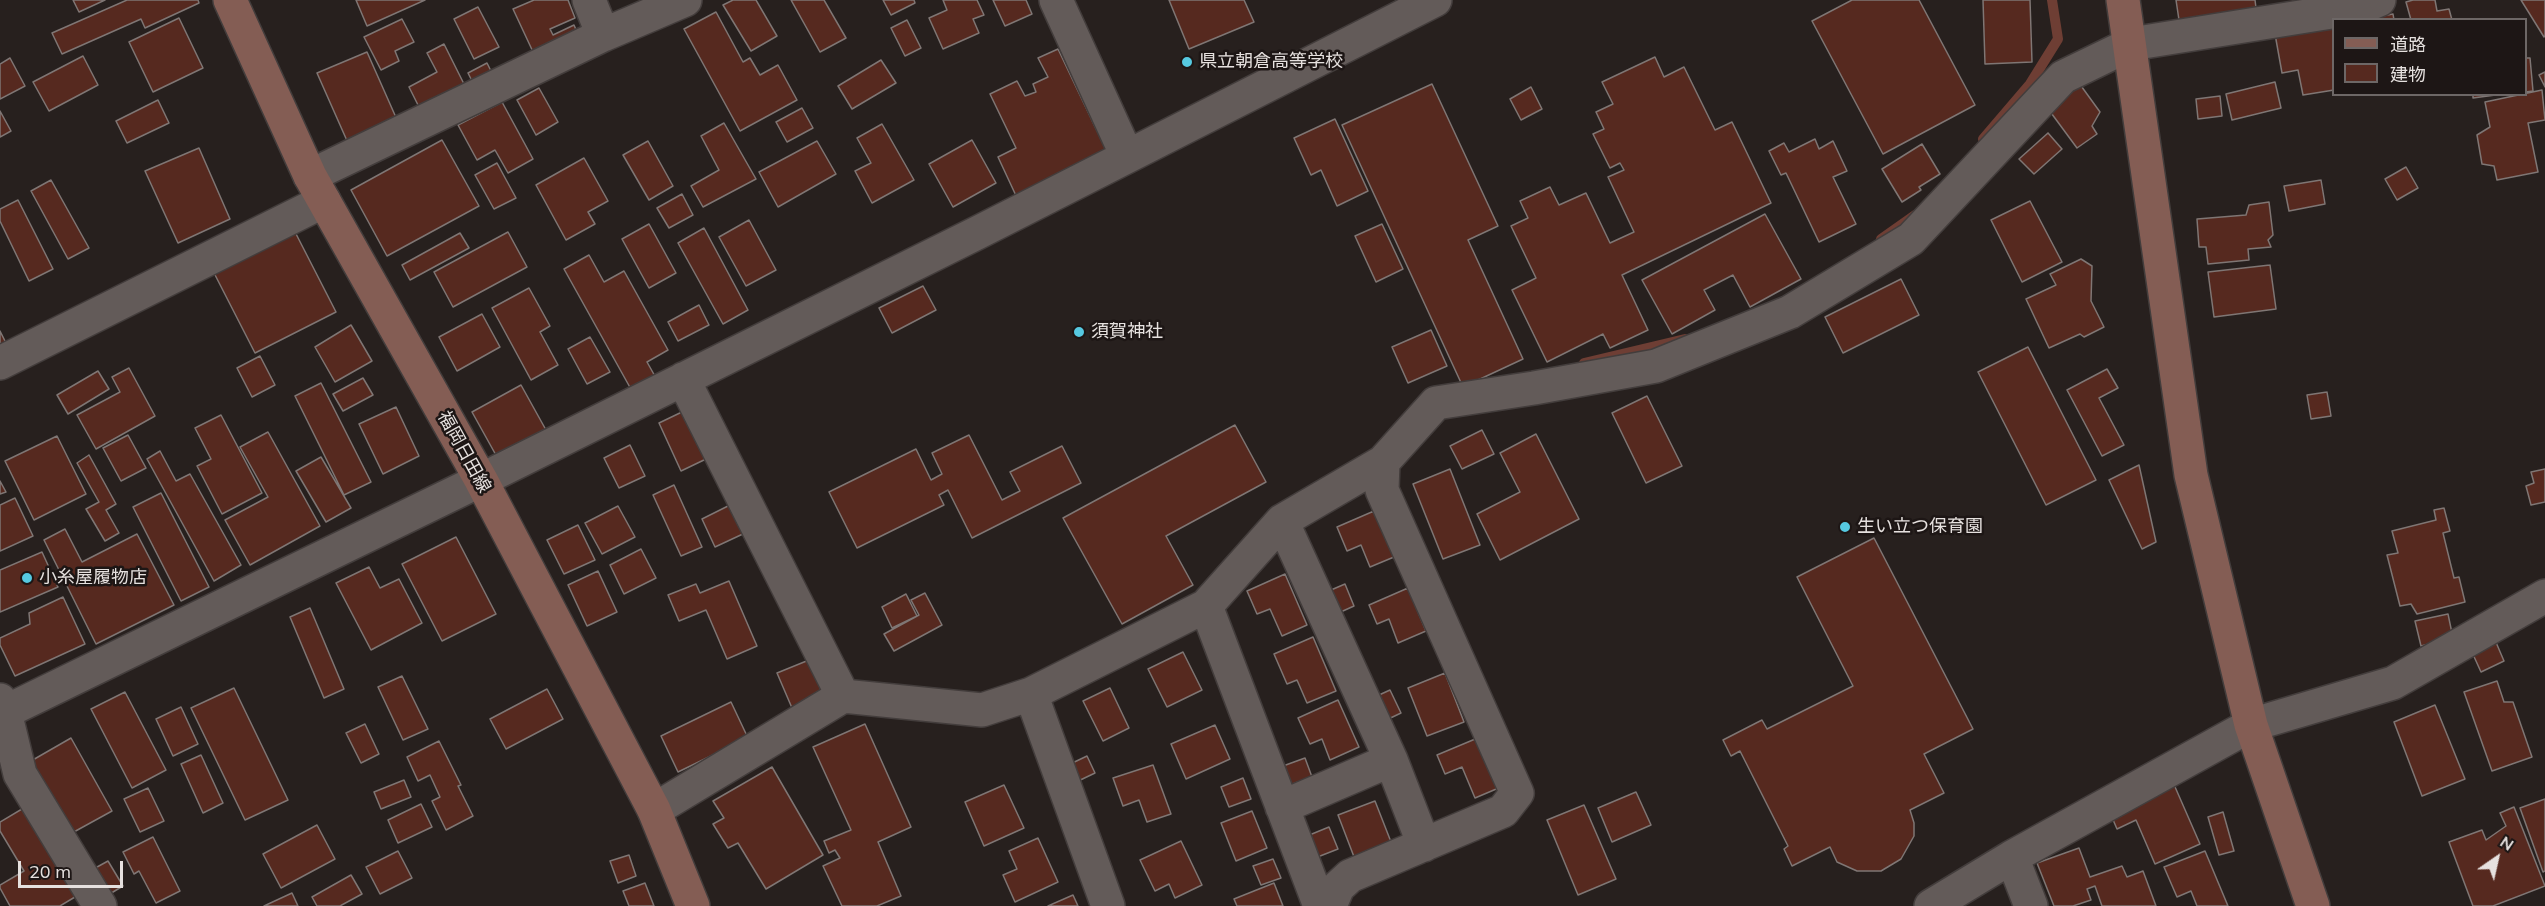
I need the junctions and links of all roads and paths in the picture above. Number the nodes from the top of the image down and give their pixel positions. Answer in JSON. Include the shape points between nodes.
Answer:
{"nodes":[{"id":1,"x":230,"y":0,"type":"edge"},
{"id":2,"x":589,"y":0,"type":"edge"},
{"id":3,"x":685,"y":0,"type":"edge"},
{"id":4,"x":1056,"y":0,"type":"edge"},
{"id":5,"x":1435,"y":0,"type":"edge"},
{"id":6,"x":2123,"y":0,"type":"edge"},
{"id":7,"x":2379,"y":0,"type":"edge"},
{"id":8,"x":603,"y":35,"type":"junction"},
{"id":9,"x":2131,"y":44,"type":"junction"},
{"id":10,"x":1127,"y":156,"type":"junction"},
{"id":11,"x":317,"y":188,"type":"junction"},
{"id":12,"x":0,"y":363,"type":"edge"},
{"id":13,"x":683,"y":379,"type":"junction"},
{"id":14,"x":1382,"y":462,"type":"junction"},
{"id":15,"x":481,"y":480,"type":"junction"},
{"id":16,"x":1282,"y":521,"type":"junction"},
{"id":17,"x":2545,"y":596,"type":"edge"},
{"id":18,"x":1206,"y":606,"type":"junction"},
{"id":19,"x":1030,"y":694,"type":"junction"},
{"id":20,"x":843,"y":696,"type":"junction"},
{"id":21,"x":3,"y":706,"type":"edge"},
{"id":22,"x":2251,"y":725,"type":"junction"},
{"id":23,"x":1391,"y":760,"type":"junction"},
{"id":24,"x":10,"y":781,"type":"edge"},
{"id":25,"x":1282,"y":807,"type":"junction"},
{"id":26,"x":654,"y":810,"type":"junction"},
{"id":27,"x":1420,"y":834,"type":"junction"},
{"id":28,"x":2012,"y":857,"type":"junction"},
{"id":29,"x":100,"y":906,"type":"edge"},
{"id":30,"x":693,"y":906,"type":"edge"},
{"id":31,"x":1108,"y":906,"type":"edge"},
{"id":32,"x":1320,"y":906,"type":"edge"},
{"id":33,"x":1330,"y":906,"type":"edge"},
{"id":34,"x":1931,"y":906,"type":"edge"},
{"id":35,"x":2031,"y":906,"type":"edge"},
{"id":36,"x":2313,"y":906,"type":"edge"}],
"edges":[{"from":1,"to":11,"type":"main road","name":"福岡日田線"},
{"from":2,"to":8,"type":"street"},
{"from":3,"to":8,"type":"street"},
{"from":4,"to":10,"type":"street"},
{"from":5,"to":10,"type":"street"},
{"from":6,"to":9,"type":"main road"},
{"from":7,"to":9,"type":"street","via":[[2363,7]]},
{"from":8,"to":11,"type":"street"},
{"from":9,"to":14,"type":"street","via":[[2063,77],[1911,239],[1790,312],[1656,366],[1436,403]]},
{"from":9,"to":22,"type":"main road","via":[[2191,475]]},
{"from":10,"to":13,"type":"street"},
{"from":11,"to":12,"type":"street"},
{"from":11,"to":15,"type":"main road","name":"福岡日田線"},
{"from":13,"to":15,"type":"street"},
{"from":13,"to":20,"type":"street"},
{"from":14,"to":16,"type":"street"},
{"from":14,"to":27,"type":"street","via":[[1382,490],[1517,793],[1503,811]]},
{"from":15,"to":21,"type":"street"},
{"from":15,"to":26,"type":"main road","name":"福岡日田線"},
{"from":16,"to":18,"type":"street"},
{"from":16,"to":23,"type":"street"},
{"from":17,"to":22,"type":"street","via":[[2393,682]]},
{"from":18,"to":19,"type":"street"},
{"from":18,"to":25,"type":"street"},
{"from":19,"to":20,"type":"street","via":[[981,710]]},
{"from":19,"to":31,"type":"street"},
{"from":20,"to":26,"type":"street"},
{"from":21,"to":24,"type":"street"},
{"from":22,"to":28,"type":"street"},
{"from":22,"to":36,"type":"main road"},
{"from":23,"to":25,"type":"street"},
{"from":23,"to":27,"type":"street"},
{"from":24,"to":29,"type":"street"},
{"from":25,"to":32,"type":"street"},
{"from":26,"to":30,"type":"main road","name":"福岡日田線"},
{"from":27,"to":33,"type":"street","via":[[1350,876],[1338,887]]},
{"from":28,"to":34,"type":"street"},
{"from":28,"to":35,"type":"street"}]}
